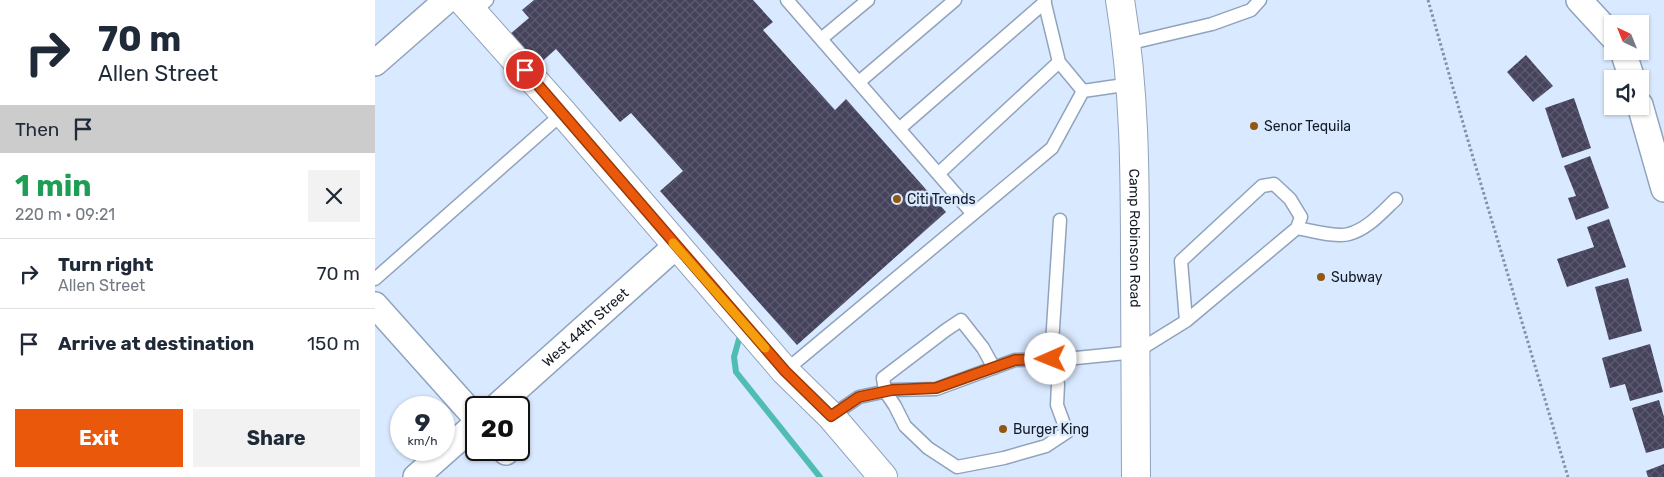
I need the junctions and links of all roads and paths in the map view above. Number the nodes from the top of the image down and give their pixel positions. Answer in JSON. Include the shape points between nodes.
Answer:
{"nodes":[{"id":1,"x":447,"y":0,"type":"edge"},
{"id":2,"x":787,"y":0,"type":"edge"},
{"id":3,"x":869,"y":0,"type":"edge"},
{"id":4,"x":955,"y":0,"type":"edge"},
{"id":5,"x":1120,"y":0,"type":"edge"},
{"id":6,"x":1261,"y":0,"type":"edge"},
{"id":7,"x":1428,"y":0,"type":"edge"},
{"id":8,"x":1579,"y":0,"type":"edge"},
{"id":9,"x":1045,"y":1,"type":"edge"},
{"id":10,"x":474,"y":4,"type":"edge"},
{"id":11,"x":1604,"y":27,"type":"edge"},
{"id":12,"x":821,"y":39,"type":"junction"},
{"id":13,"x":1127,"y":44,"type":"junction"},
{"id":14,"x":1059,"y":62,"type":"junction"},
{"id":15,"x":375,"y":63,"type":"edge"},
{"id":16,"x":859,"y":82,"type":"junction"},
{"id":17,"x":1131,"y":84,"type":"junction"},
{"id":18,"x":1083,"y":91,"type":"junction"},
{"id":19,"x":563,"y":113,"type":"junction"},
{"id":20,"x":1643,"y":115,"type":"edge"},
{"id":21,"x":899,"y":129,"type":"junction"},
{"id":22,"x":938,"y":174,"type":"junction"},
{"id":23,"x":1664,"y":189,"type":"edge"},
{"id":24,"x":1396,"y":199,"type":"dead end"},
{"id":25,"x":973,"y":214,"type":"junction"},
{"id":26,"x":1060,"y":220,"type":"dead end"},
{"id":27,"x":1297,"y":228,"type":"junction"},
{"id":28,"x":676,"y":246,"type":"junction"},
{"id":29,"x":375,"y":279,"type":"edge"},
{"id":30,"x":375,"y":305,"type":"edge"},
{"id":31,"x":1186,"y":321,"type":"junction"},
{"id":32,"x":1136,"y":352,"type":"junction"},
{"id":33,"x":1051,"y":359,"type":"junction"},
{"id":34,"x":994,"y":368,"type":"junction"},
{"id":35,"x":785,"y":371,"type":"junction"},
{"id":36,"x":885,"y":392,"type":"junction"},
{"id":37,"x":508,"y":396,"type":"edge"},
{"id":38,"x":465,"y":406,"type":"edge"},
{"id":39,"x":831,"y":416,"type":"junction"},
{"id":40,"x":465,"y":434,"type":"edge"},
{"id":41,"x":415,"y":477,"type":"edge"},
{"id":42,"x":883,"y":477,"type":"edge"},
{"id":43,"x":1136,"y":477,"type":"edge"},
{"id":44,"x":1568,"y":477,"type":"edge"}],
"edges":[{"from":1,"to":15,"type":"street"},
{"from":2,"to":12,"type":"lane"},
{"from":3,"to":12,"type":"lane"},
{"from":4,"to":16,"type":"lane"},
{"from":5,"to":13,"type":"street","name":"Camp Robinson Road"},
{"from":6,"to":13,"type":"lane","via":[[1251,10],[1212,24]]},
{"from":7,"to":44,"type":"path"},
{"from":8,"to":11,"type":"street"},
{"from":9,"to":14,"type":"lane"},
{"from":9,"to":21,"type":"lane"},
{"from":10,"to":19,"type":"street"},
{"from":12,"to":16,"type":"lane"},
{"from":13,"to":17,"type":"street","name":"Camp Robinson Road"},
{"from":14,"to":18,"type":"lane"},
{"from":14,"to":22,"type":"lane"},
{"from":16,"to":21,"type":"lane"},
{"from":17,"to":18,"type":"lane"},
{"from":17,"to":32,"type":"street","name":"Camp Robinson Road"},
{"from":18,"to":25,"type":"lane","via":[[1052,148]]},
{"from":19,"to":28,"type":"street"},
{"from":19,"to":29,"type":"lane"},
{"from":20,"to":23,"type":"street"},
{"from":21,"to":22,"type":"lane"},
{"from":22,"to":25,"type":"lane"},
{"from":24,"to":27,"type":"lane","via":[[1370,224],[1347,235]]},
{"from":25,"to":35,"type":"lane"},
{"from":26,"to":33,"type":"lane"},
{"from":27,"to":31,"type":"lane"},
{"from":27,"to":31,"type":"lane","via":[[1301,217],[1290,199],[1274,184],[1262,186],[1181,260]]},
{"from":28,"to":35,"type":"street"},
{"from":28,"to":37,"type":"street","name":"West 44th Street"},
{"from":30,"to":38,"type":"street"},
{"from":31,"to":32,"type":"lane"},
{"from":32,"to":33,"type":"lane"},
{"from":32,"to":43,"type":"street","name":"Camp Robinson Road"},
{"from":33,"to":34,"type":"lane","via":[[1015,360]]},
{"from":33,"to":36,"type":"lane","via":[[1058,384],[1057,405],[1067,432],[1046,446],[1004,458],[957,467],[928,448],[905,426]]},
{"from":34,"to":36,"type":"lane","via":[[936,388]]},
{"from":34,"to":36,"type":"lane","via":[[961,320],[883,378]]},
{"from":35,"to":39,"type":"street"},
{"from":36,"to":39,"type":"lane","via":[[859,397]]},
{"from":39,"to":42,"type":"street"},
{"from":40,"to":41,"type":"street"}]}
